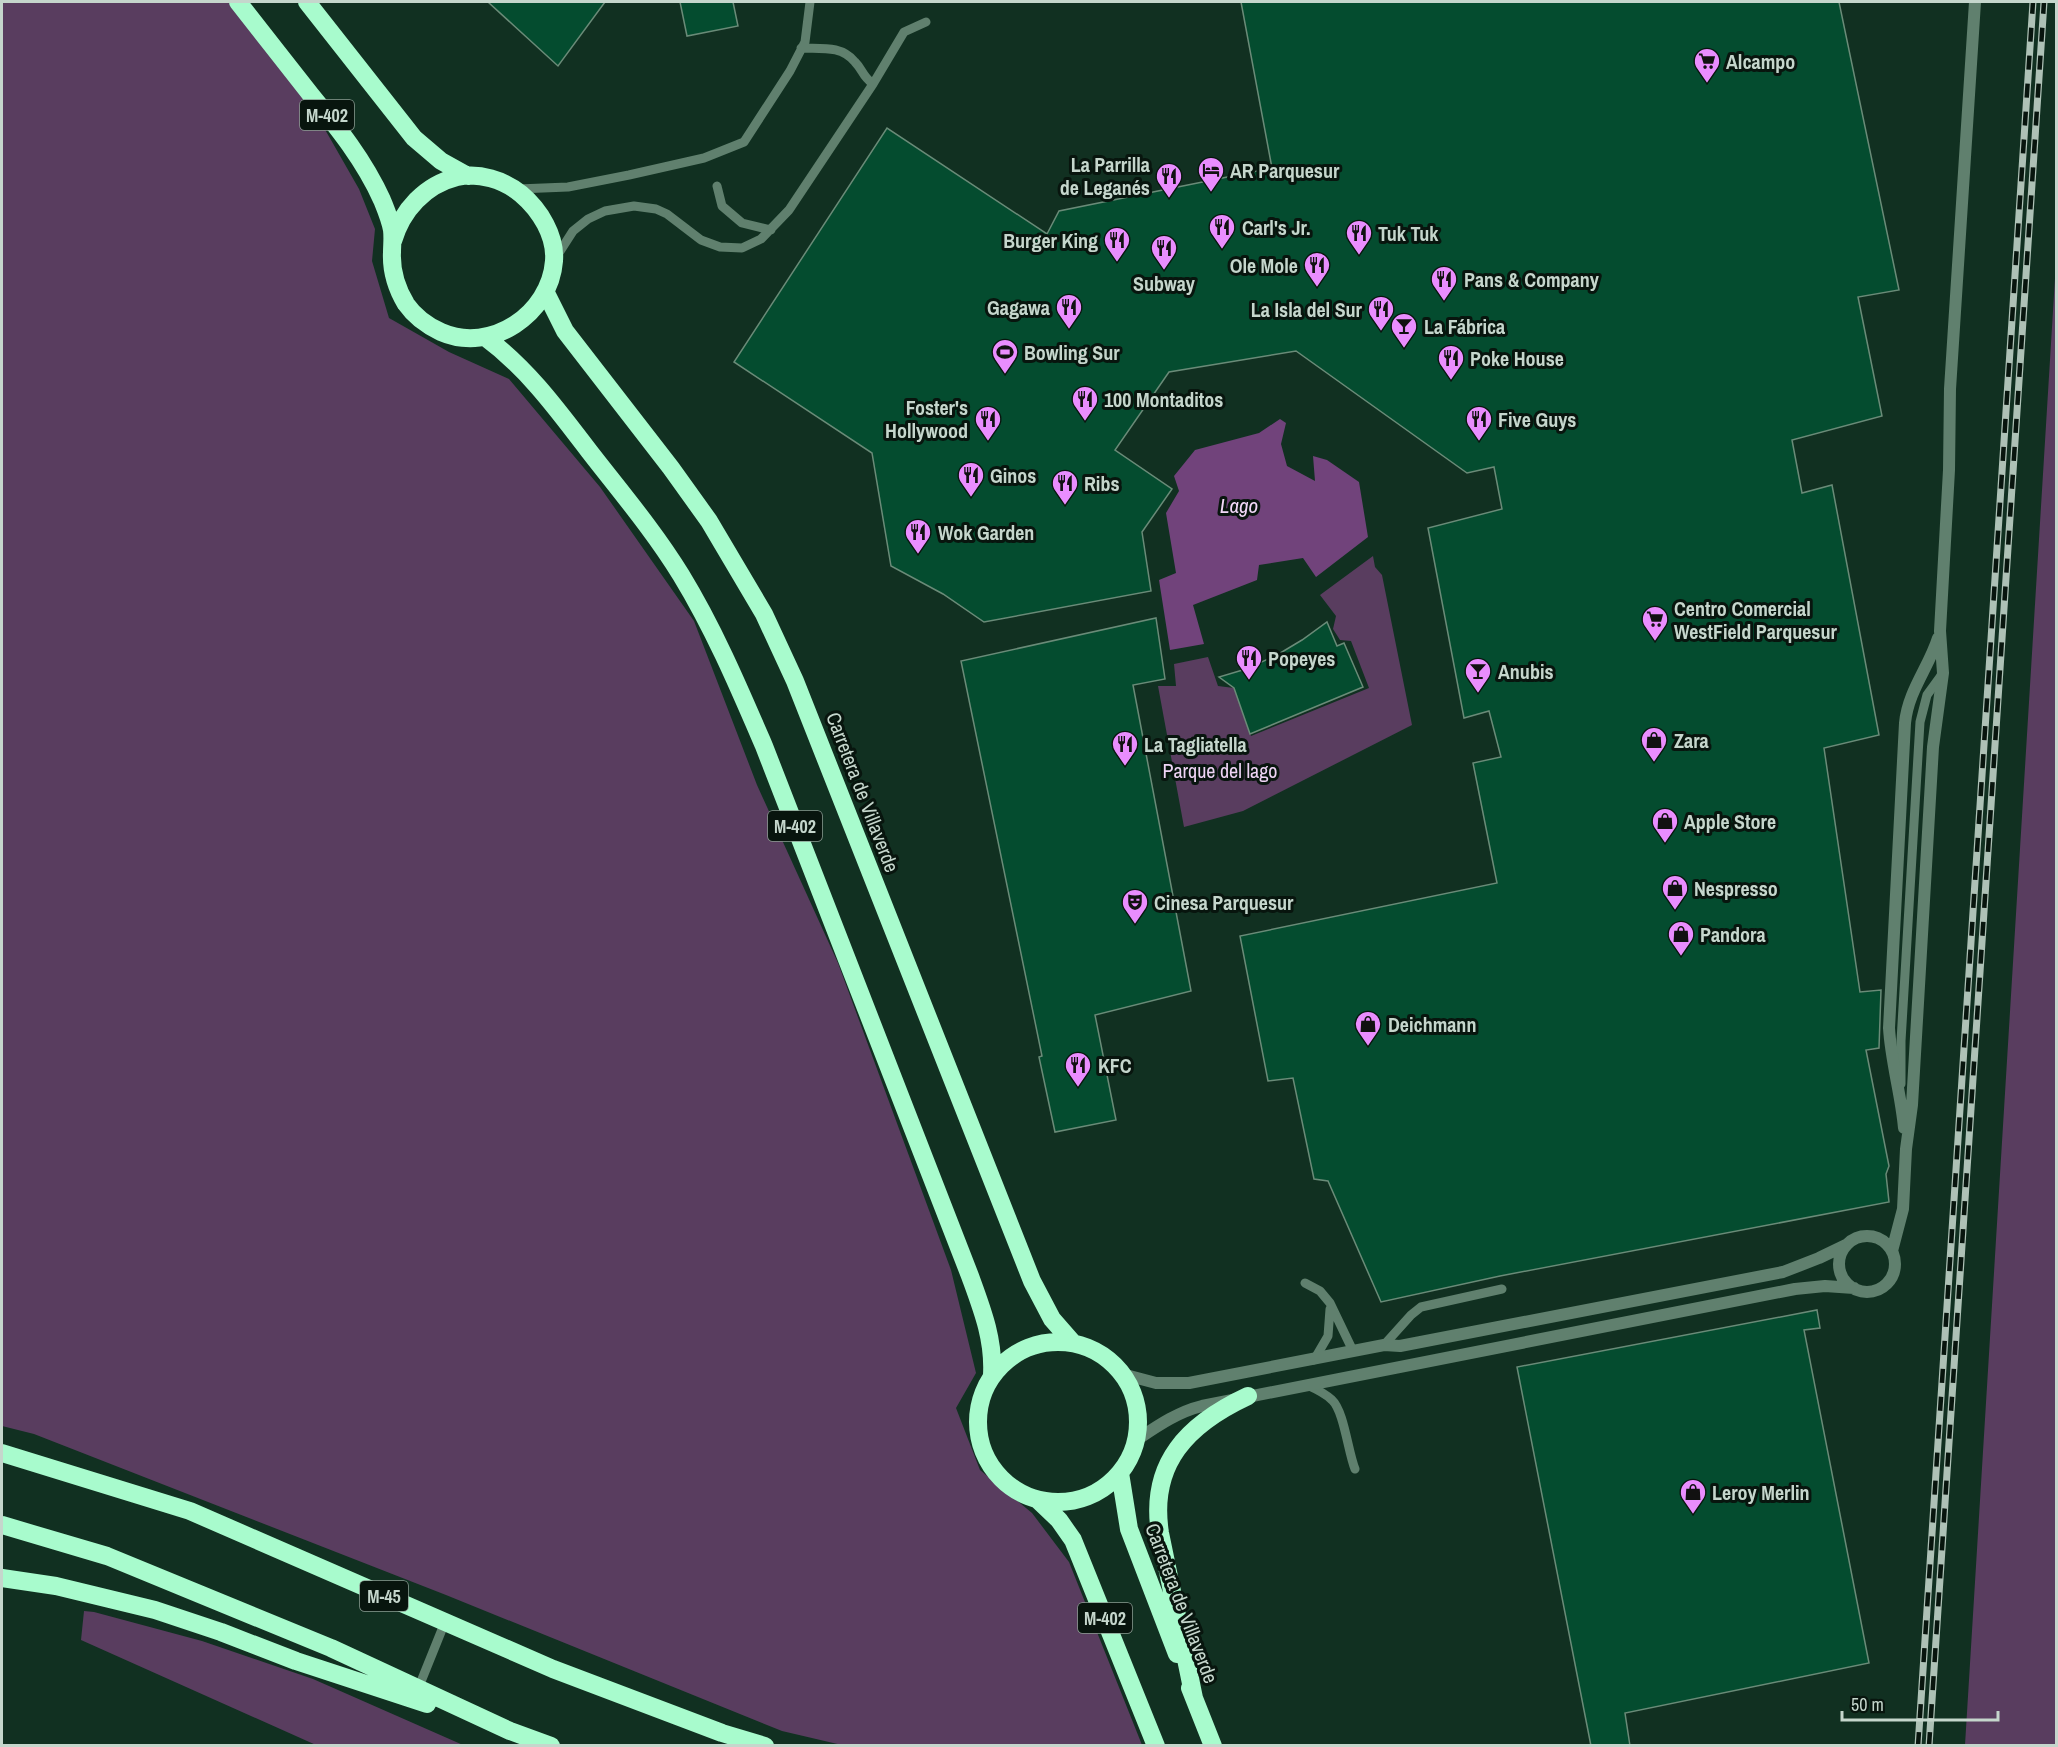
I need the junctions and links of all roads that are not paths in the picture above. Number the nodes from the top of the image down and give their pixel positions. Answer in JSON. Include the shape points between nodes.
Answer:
{"nodes":[{"id":1,"x":238,"y":2,"type":"edge"},
{"id":2,"x":307,"y":2,"type":"edge"},
{"id":3,"x":810,"y":2,"type":"edge"},
{"id":4,"x":1975,"y":2,"type":"edge"},
{"id":5,"x":927,"y":22,"type":"dead end"},
{"id":6,"x":801,"y":48,"type":"junction"},
{"id":7,"x":873,"y":84,"type":"junction"},
{"id":8,"x":468,"y":176,"type":"junction"},
{"id":9,"x":717,"y":186,"type":"dead end"},
{"id":10,"x":515,"y":189,"type":"junction"},
{"id":11,"x":771,"y":230,"type":"junction"},
{"id":12,"x":393,"y":241,"type":"junction"},
{"id":13,"x":554,"y":260,"type":"junction"},
{"id":14,"x":545,"y":291,"type":"junction"},
{"id":15,"x":485,"y":338,"type":"junction"},
{"id":16,"x":1940,"y":631,"type":"junction"},
{"id":17,"x":1943,"y":673,"type":"junction"},
{"id":18,"x":1902,"y":1104,"type":"junction"},
{"id":19,"x":1906,"y":1149,"type":"junction"},
{"id":20,"x":1846,"y":1245,"type":"junction"},
{"id":21,"x":1892,"y":1251,"type":"junction"},
{"id":22,"x":1305,"y":1283,"type":"dead end"},
{"id":23,"x":1854,"y":1288,"type":"junction"},
{"id":24,"x":1502,"y":1289,"type":"dead end"},
{"id":25,"x":1330,"y":1303,"type":"junction"},
{"id":26,"x":1073,"y":1343,"type":"junction"},
{"id":27,"x":1384,"y":1345,"type":"junction"},
{"id":28,"x":1353,"y":1352,"type":"junction"},
{"id":29,"x":1314,"y":1360,"type":"junction"},
{"id":30,"x":1122,"y":1374,"type":"junction"},
{"id":31,"x":992,"y":1375,"type":"junction"},
{"id":32,"x":1307,"y":1385,"type":"junction"},
{"id":33,"x":1248,"y":1396,"type":"junction"},
{"id":34,"x":1135,"y":1441,"type":"junction"},
{"id":35,"x":2,"y":1453,"type":"edge"},
{"id":36,"x":1355,"y":1469,"type":"dead end"},
{"id":37,"x":1120,"y":1473,"type":"junction"},
{"id":38,"x":1038,"y":1500,"type":"junction"},
{"id":39,"x":2,"y":1525,"type":"edge"},
{"id":40,"x":2,"y":1578,"type":"edge"},
{"id":41,"x":445,"y":1622,"type":"junction"},
{"id":42,"x":418,"y":1689,"type":"junction"},
{"id":43,"x":1194,"y":1698,"type":"junction"},
{"id":44,"x":510,"y":1731,"type":"junction"},
{"id":45,"x":551,"y":1746,"type":"edge"},
{"id":46,"x":765,"y":1746,"type":"edge"},
{"id":47,"x":1156,"y":1746,"type":"edge"},
{"id":48,"x":1213,"y":1746,"type":"edge"}],
"edges":[{"from":1,"to":12,"type":"highway","number":"M-402","via":[[359,157],[387,212]]},
{"from":2,"to":8,"type":"highway","number":"M-402","via":[[414,138],[441,161]]},
{"from":3,"to":6,"type":"lane"},
{"from":4,"to":16,"type":"street","via":[[1950,389]]},
{"from":5,"to":7,"type":"lane","via":[[904,32]]},
{"from":6,"to":7,"type":"lane","via":[[839,50]]},
{"from":6,"to":10,"type":"lane","via":[[744,142],[704,158],[629,175],[568,187]]},
{"from":7,"to":11,"type":"lane","via":[[789,210]]},
{"from":8,"to":10,"type":"highway","via":[[487,177]]},
{"from":8,"to":12,"type":"highway","via":[[447,181],[420,196],[406,213]]},
{"from":9,"to":11,"type":"lane","via":[[722,206],[735,217]]},
{"from":10,"to":13,"type":"highway","via":[[546,225]]},
{"from":11,"to":13,"type":"lane","via":[[742,248],[720,247],[701,240],[657,209],[626,207],[605,211],[580,224]]},
{"from":12,"to":15,"type":"highway","via":[[392,263],[409,309],[426,324],[447,334]]},
{"from":13,"to":14,"type":"highway"},
{"from":14,"to":15,"type":"highway","via":[[521,321]]},
{"from":14,"to":26,"type":"highway","name":"Carretera de Villaverde","number":"M-402","via":[[565,331],[693,498],[764,614],[799,690],[1025,1266],[1044,1306]]},
{"from":15,"to":31,"type":"highway","number":"M-402","via":[[534,381],[648,527],[681,574],[728,662],[977,1293],[991,1340]]},
{"from":16,"to":17,"type":"street"},
{"from":16,"to":18,"type":"street","via":[[1910,698],[1905,723],[1889,1028]]},
{"from":17,"to":18,"type":"lane","via":[[1927,695],[1921,712],[1907,869]]},
{"from":17,"to":19,"type":"street","via":[[1933,747],[1912,1105]]},
{"from":18,"to":19,"type":"street"},
{"from":19,"to":21,"type":"street","via":[[1903,1209]]},
{"from":20,"to":21,"type":"street","via":[[1860,1237],[1872,1237]]},
{"from":20,"to":23,"type":"street","via":[[1840,1270]]},
{"from":20,"to":27,"type":"street","via":[[1783,1272],[1400,1346]]},
{"from":21,"to":23,"type":"street","via":[[1895,1266],[1886,1284],[1873,1291]]},
{"from":22,"to":25,"type":"lane","via":[[1320,1291]]},
{"from":23,"to":32,"type":"street","via":[[1795,1289]]},
{"from":24,"to":27,"type":"lane","via":[[1421,1307]]},
{"from":25,"to":28,"type":"lane"},
{"from":25,"to":29,"type":"lane","via":[[1328,1336]]},
{"from":26,"to":30,"type":"highway","number":"M-402","via":[[1095,1352]]},
{"from":26,"to":31,"type":"highway","via":[[1033,1347]]},
{"from":27,"to":28,"type":"street"},
{"from":28,"to":29,"type":"street"},
{"from":29,"to":30,"type":"street","via":[[1188,1383],[1156,1383]]},
{"from":30,"to":34,"type":"highway","number":"M-402","via":[[1137,1412]]},
{"from":31,"to":38,"type":"highway","number":"M-402","via":[[979,1408],[978,1436],[982,1449],[1005,1483]]},
{"from":32,"to":33,"type":"street"},
{"from":32,"to":36,"type":"lane","via":[[1337,1406]]},
{"from":33,"to":34,"type":"street","via":[[1192,1408]]},
{"from":33,"to":43,"type":"highway","via":[[1191,1433],[1167,1466],[1159,1489],[1159,1527]]},
{"from":34,"to":37,"type":"highway","number":"M-402"},
{"from":35,"to":41,"type":"highway","number":"M-45","via":[[190,1511]]},
{"from":37,"to":38,"type":"highway","via":[[1086,1498],[1065,1502]]},
{"from":37,"to":43,"type":"highway","name":"Carretera de Villaverde","number":"M-402","via":[[1129,1529]]},
{"from":38,"to":47,"type":"highway","number":"M-402","via":[[1073,1540]]},
{"from":39,"to":42,"type":"highway","via":[[107,1556],[331,1648]]},
{"from":40,"to":44,"type":"highway","via":[[56,1586],[155,1610]]},
{"from":41,"to":42,"type":"lane"},
{"from":41,"to":46,"type":"highway","number":"M-45","via":[[553,1669]]},
{"from":42,"to":44,"type":"highway"},
{"from":43,"to":48,"type":"highway","name":"Carretera de Villaverde","number":"M-402"},
{"from":44,"to":45,"type":"highway"}]}
